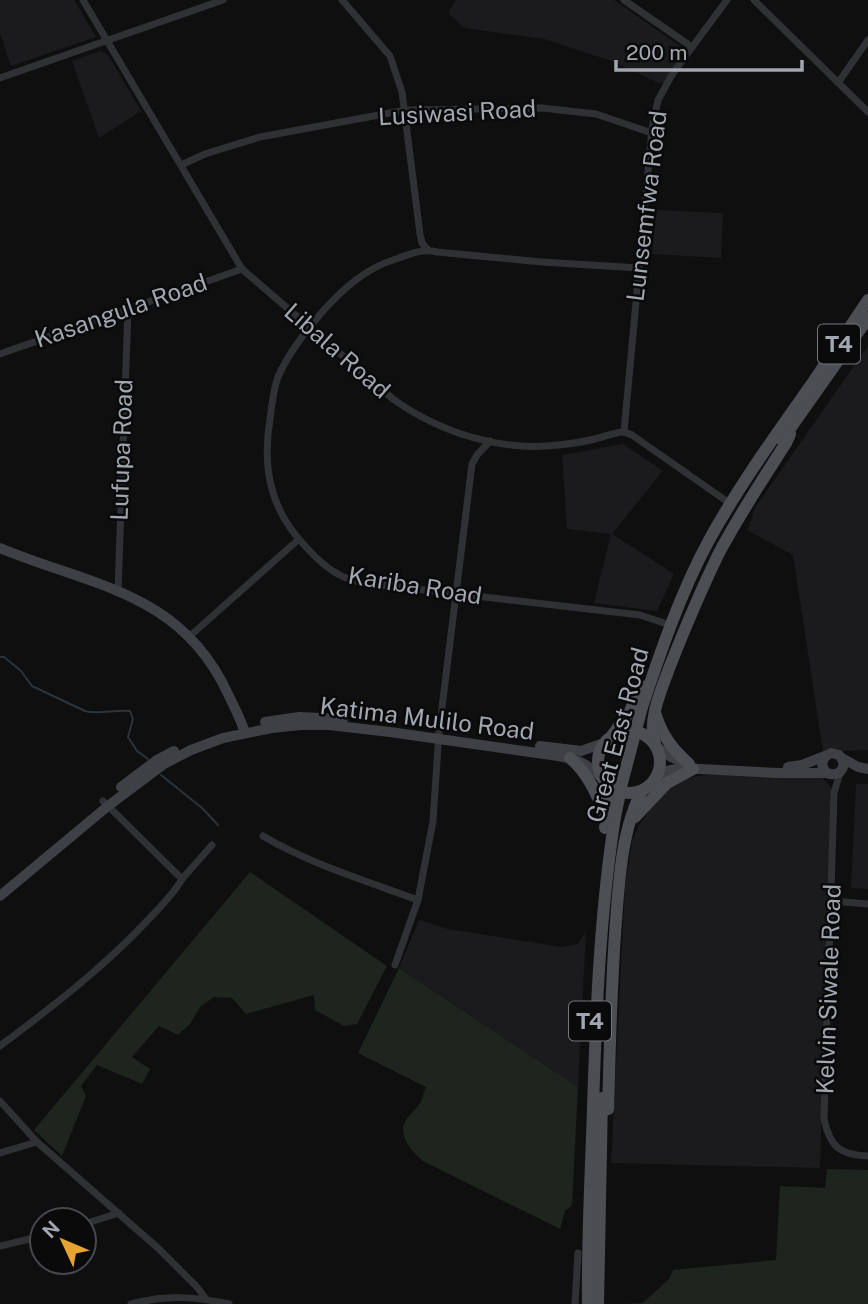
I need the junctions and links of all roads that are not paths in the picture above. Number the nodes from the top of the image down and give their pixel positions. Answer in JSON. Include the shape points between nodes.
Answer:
{"nodes":[{"id":1,"x":83,"y":0,"type":"edge"},
{"id":2,"x":223,"y":0,"type":"edge"},
{"id":3,"x":342,"y":0,"type":"edge"},
{"id":4,"x":624,"y":0,"type":"edge"},
{"id":5,"x":727,"y":0,"type":"edge"},
{"id":6,"x":754,"y":0,"type":"edge"},
{"id":7,"x":868,"y":40,"type":"edge"},
{"id":8,"x":106,"y":41,"type":"junction"},
{"id":9,"x":692,"y":47,"type":"junction"},
{"id":10,"x":0,"y":78,"type":"edge"},
{"id":11,"x":838,"y":83,"type":"junction"},
{"id":12,"x":406,"y":110,"type":"junction"},
{"id":13,"x":868,"y":112,"type":"edge"},
{"id":14,"x":652,"y":133,"type":"junction"},
{"id":15,"x":181,"y":165,"type":"junction"},
{"id":16,"x":427,"y":249,"type":"junction"},
{"id":17,"x":639,"y":268,"type":"junction"},
{"id":18,"x":242,"y":269,"type":"junction"},
{"id":19,"x":868,"y":300,"type":"edge"},
{"id":20,"x":128,"y":309,"type":"junction"},
{"id":21,"x":868,"y":318,"type":"edge"},
{"id":22,"x":310,"y":327,"type":"junction"},
{"id":23,"x":0,"y":354,"type":"edge"},
{"id":24,"x":792,"y":418,"type":"junction"},
{"id":25,"x":624,"y":432,"type":"junction"},
{"id":26,"x":490,"y":441,"type":"junction"},
{"id":27,"x":725,"y":500,"type":"junction"},
{"id":28,"x":299,"y":540,"type":"junction"},
{"id":29,"x":0,"y":548,"type":"edge"},
{"id":30,"x":118,"y":591,"type":"junction"},
{"id":31,"x":456,"y":594,"type":"junction"},
{"id":32,"x":664,"y":623,"type":"junction"},
{"id":33,"x":190,"y":636,"type":"junction"},
{"id":34,"x":649,"y":709,"type":"junction"},
{"id":35,"x":244,"y":730,"type":"junction"},
{"id":36,"x":439,"y":736,"type":"junction"},
{"id":37,"x":608,"y":740,"type":"junction"},
{"id":38,"x":656,"y":745,"type":"junction"},
{"id":39,"x":825,"y":757,"type":"junction"},
{"id":40,"x":570,"y":758,"type":"junction"},
{"id":41,"x":842,"y":758,"type":"junction"},
{"id":42,"x":691,"y":766,"type":"junction"},
{"id":43,"x":868,"y":772,"type":"edge"},
{"id":44,"x":834,"y":773,"type":"junction"},
{"id":45,"x":654,"y":781,"type":"junction"},
{"id":46,"x":606,"y":782,"type":"junction"},
{"id":47,"x":642,"y":791,"type":"junction"},
{"id":48,"x":105,"y":804,"type":"junction"},
{"id":49,"x":619,"y":819,"type":"junction"},
{"id":50,"x":263,"y":836,"type":"dead end"},
{"id":51,"x":212,"y":845,"type":"dead end"},
{"id":52,"x":182,"y":879,"type":"junction"},
{"id":53,"x":0,"y":887,"type":"edge"},
{"id":54,"x":0,"y":896,"type":"edge"},
{"id":55,"x":418,"y":900,"type":"junction"},
{"id":56,"x":832,"y":901,"type":"junction"},
{"id":57,"x":868,"y":904,"type":"edge"},
{"id":58,"x":395,"y":965,"type":"dead end"},
{"id":59,"x":0,"y":1046,"type":"edge"},
{"id":60,"x":0,"y":1101,"type":"edge"},
{"id":61,"x":37,"y":1142,"type":"junction"},
{"id":62,"x":0,"y":1153,"type":"edge"},
{"id":63,"x":868,"y":1156,"type":"edge"},
{"id":64,"x":119,"y":1213,"type":"junction"},
{"id":65,"x":98,"y":1220,"type":"edge"},
{"id":66,"x":28,"y":1239,"type":"edge"},
{"id":67,"x":0,"y":1246,"type":"edge"},
{"id":68,"x":578,"y":1253,"type":"dead end"},
{"id":69,"x":206,"y":1299,"type":"junction"},
{"id":70,"x":131,"y":1304,"type":"edge"},
{"id":71,"x":229,"y":1304,"type":"edge"},
{"id":72,"x":575,"y":1304,"type":"edge"},
{"id":73,"x":588,"y":1304,"type":"edge"},
{"id":74,"x":598,"y":1304,"type":"edge"}],
"edges":[{"from":1,"to":8,"type":"street","name":"Libala Road"},
{"from":2,"to":8,"type":"street"},
{"from":3,"to":12,"type":"street","via":[[390,57]]},
{"from":4,"to":9,"type":"street"},
{"from":5,"to":9,"type":"street","name":"Lunsemfwa Road"},
{"from":6,"to":11,"type":"street"},
{"from":7,"to":11,"type":"street"},
{"from":8,"to":10,"type":"street"},
{"from":8,"to":15,"type":"street","name":"Libala Road"},
{"from":9,"to":14,"type":"street","name":"Lunsemfwa Road","via":[[658,100]]},
{"from":11,"to":13,"type":"street"},
{"from":12,"to":14,"type":"street","name":"Lusiwasi Road","via":[[542,108],[596,114]]},
{"from":12,"to":15,"type":"street","name":"Lusiwasi Road","via":[[260,136]]},
{"from":12,"to":16,"type":"street","via":[[422,243]]},
{"from":14,"to":17,"type":"street","name":"Lunsemfwa Road"},
{"from":15,"to":18,"type":"street","name":"Libala Road"},
{"from":16,"to":17,"type":"street"},
{"from":16,"to":22,"type":"street","name":"Kariba Road","via":[[365,273]]},
{"from":17,"to":25,"type":"street","name":"Lunsemfwa Road"},
{"from":18,"to":20,"type":"street","name":"Kasangula Road"},
{"from":18,"to":22,"type":"street","name":"Libala Road"},
{"from":19,"to":24,"type":"main road","name":"Great East Road","number":"T4"},
{"from":20,"to":23,"type":"street","name":"Kasangula Road"},
{"from":20,"to":30,"type":"street","name":"Lufupa Road"},
{"from":21,"to":24,"type":"main road","name":"Great East Road","number":"T4"},
{"from":22,"to":26,"type":"street","name":"Libala Road","via":[[412,413]]},
{"from":22,"to":28,"type":"street","name":"Kariba Road","via":[[278,379],[267,441],[272,491]]},
{"from":24,"to":27,"type":"main road","name":"Great East Road","number":"T4","via":[[770,433]]},
{"from":24,"to":34,"type":"main road","name":"Great East Road","number":"T4","via":[[714,548],[678,627]]},
{"from":25,"to":26,"type":"street","name":"Libala Road","via":[[555,446]]},
{"from":25,"to":27,"type":"street"},
{"from":26,"to":31,"type":"street","via":[[472,464]]},
{"from":27,"to":32,"type":"main road","name":"Great East Road","number":"T4"},
{"from":28,"to":31,"type":"street","name":"Kariba Road","via":[[339,575],[363,583]]},
{"from":28,"to":33,"type":"street"},
{"from":29,"to":30,"type":"main road"},
{"from":30,"to":33,"type":"main road","via":[[154,609]]},
{"from":31,"to":32,"type":"street","name":"Kariba Road","via":[[640,615]]},
{"from":31,"to":36,"type":"street"},
{"from":32,"to":37,"type":"main road","name":"Great East Road","number":"T4","via":[[636,700]]},
{"from":33,"to":35,"type":"main road","via":[[224,684]]},
{"from":34,"to":38,"type":"main road","name":"Great East Road","number":"T4"},
{"from":34,"to":42,"type":"main road","via":[[668,741]]},
{"from":34,"to":49,"type":"main road","name":"Great East Road","number":"T4"},
{"from":35,"to":36,"type":"main road","name":"Katima Mulilo Road","via":[[285,719],[328,718]]},
{"from":35,"to":48,"type":"main road","name":"Katima Mulilo Road","via":[[205,736],[157,760]]},
{"from":36,"to":37,"type":"main road","name":"Katima Mulilo Road","via":[[573,751]]},
{"from":36,"to":40,"type":"main road","name":"Katima Mulilo Road"},
{"from":36,"to":55,"type":"street","via":[[433,821]]},
{"from":37,"to":38,"type":"main road","via":[[631,731],[642,733]]},
{"from":37,"to":46,"type":"main road","via":[[598,763]]},
{"from":38,"to":42,"type":"main road"},
{"from":38,"to":45,"type":"main road","via":[[660,765]]},
{"from":39,"to":41,"type":"main road","via":[[835,753]]},
{"from":39,"to":42,"type":"main road","via":[[789,767]]},
{"from":39,"to":44,"type":"main road","via":[[822,767]]},
{"from":40,"to":46,"type":"main road","name":"Katima Mulilo Road","via":[[584,763]]},
{"from":40,"to":49,"type":"main road","via":[[598,799]]},
{"from":41,"to":43,"type":"main road"},
{"from":41,"to":44,"type":"main road","via":[[844,767]]},
{"from":42,"to":44,"type":"main road"},
{"from":42,"to":45,"type":"main road","via":[[667,771]]},
{"from":42,"to":49,"type":"main road"},
{"from":43,"to":44,"type":"main road"},
{"from":44,"to":56,"type":"street","name":"Kelvin Siwale Road"},
{"from":45,"to":47,"type":"main road"},
{"from":46,"to":47,"type":"main road","via":[[625,793]]},
{"from":46,"to":49,"type":"main road","name":"Great East Road","number":"T4","via":[[609,802]]},
{"from":47,"to":49,"type":"main road","name":"Great East Road","number":"T4","via":[[636,804]]},
{"from":48,"to":52,"type":"street"},
{"from":48,"to":53,"type":"main road","name":"Katima Mulilo Road"},
{"from":48,"to":54,"type":"main road","name":"Katima Mulilo Road"},
{"from":49,"to":73,"type":"main road","name":"Great East Road","number":"T4","via":[[604,892],[598,979]]},
{"from":49,"to":74,"type":"main road","name":"Great East Road","number":"T4","via":[[605,980]]},
{"from":50,"to":55,"type":"street","via":[[324,865]]},
{"from":51,"to":52,"type":"street"},
{"from":52,"to":59,"type":"street","via":[[109,958]]},
{"from":55,"to":58,"type":"street"},
{"from":56,"to":57,"type":"street"},
{"from":56,"to":63,"type":"street","name":"Kelvin Siwale Road","via":[[824,1119],[832,1144],[853,1155]]},
{"from":60,"to":61,"type":"street"},
{"from":61,"to":62,"type":"street"},
{"from":61,"to":64,"type":"street"},
{"from":64,"to":65,"type":"street"},
{"from":64,"to":69,"type":"street"},
{"from":66,"to":67,"type":"street"},
{"from":68,"to":72,"type":"street"},
{"from":69,"to":70,"type":"street","via":[[176,1296]]},
{"from":69,"to":71,"type":"street"}]}
